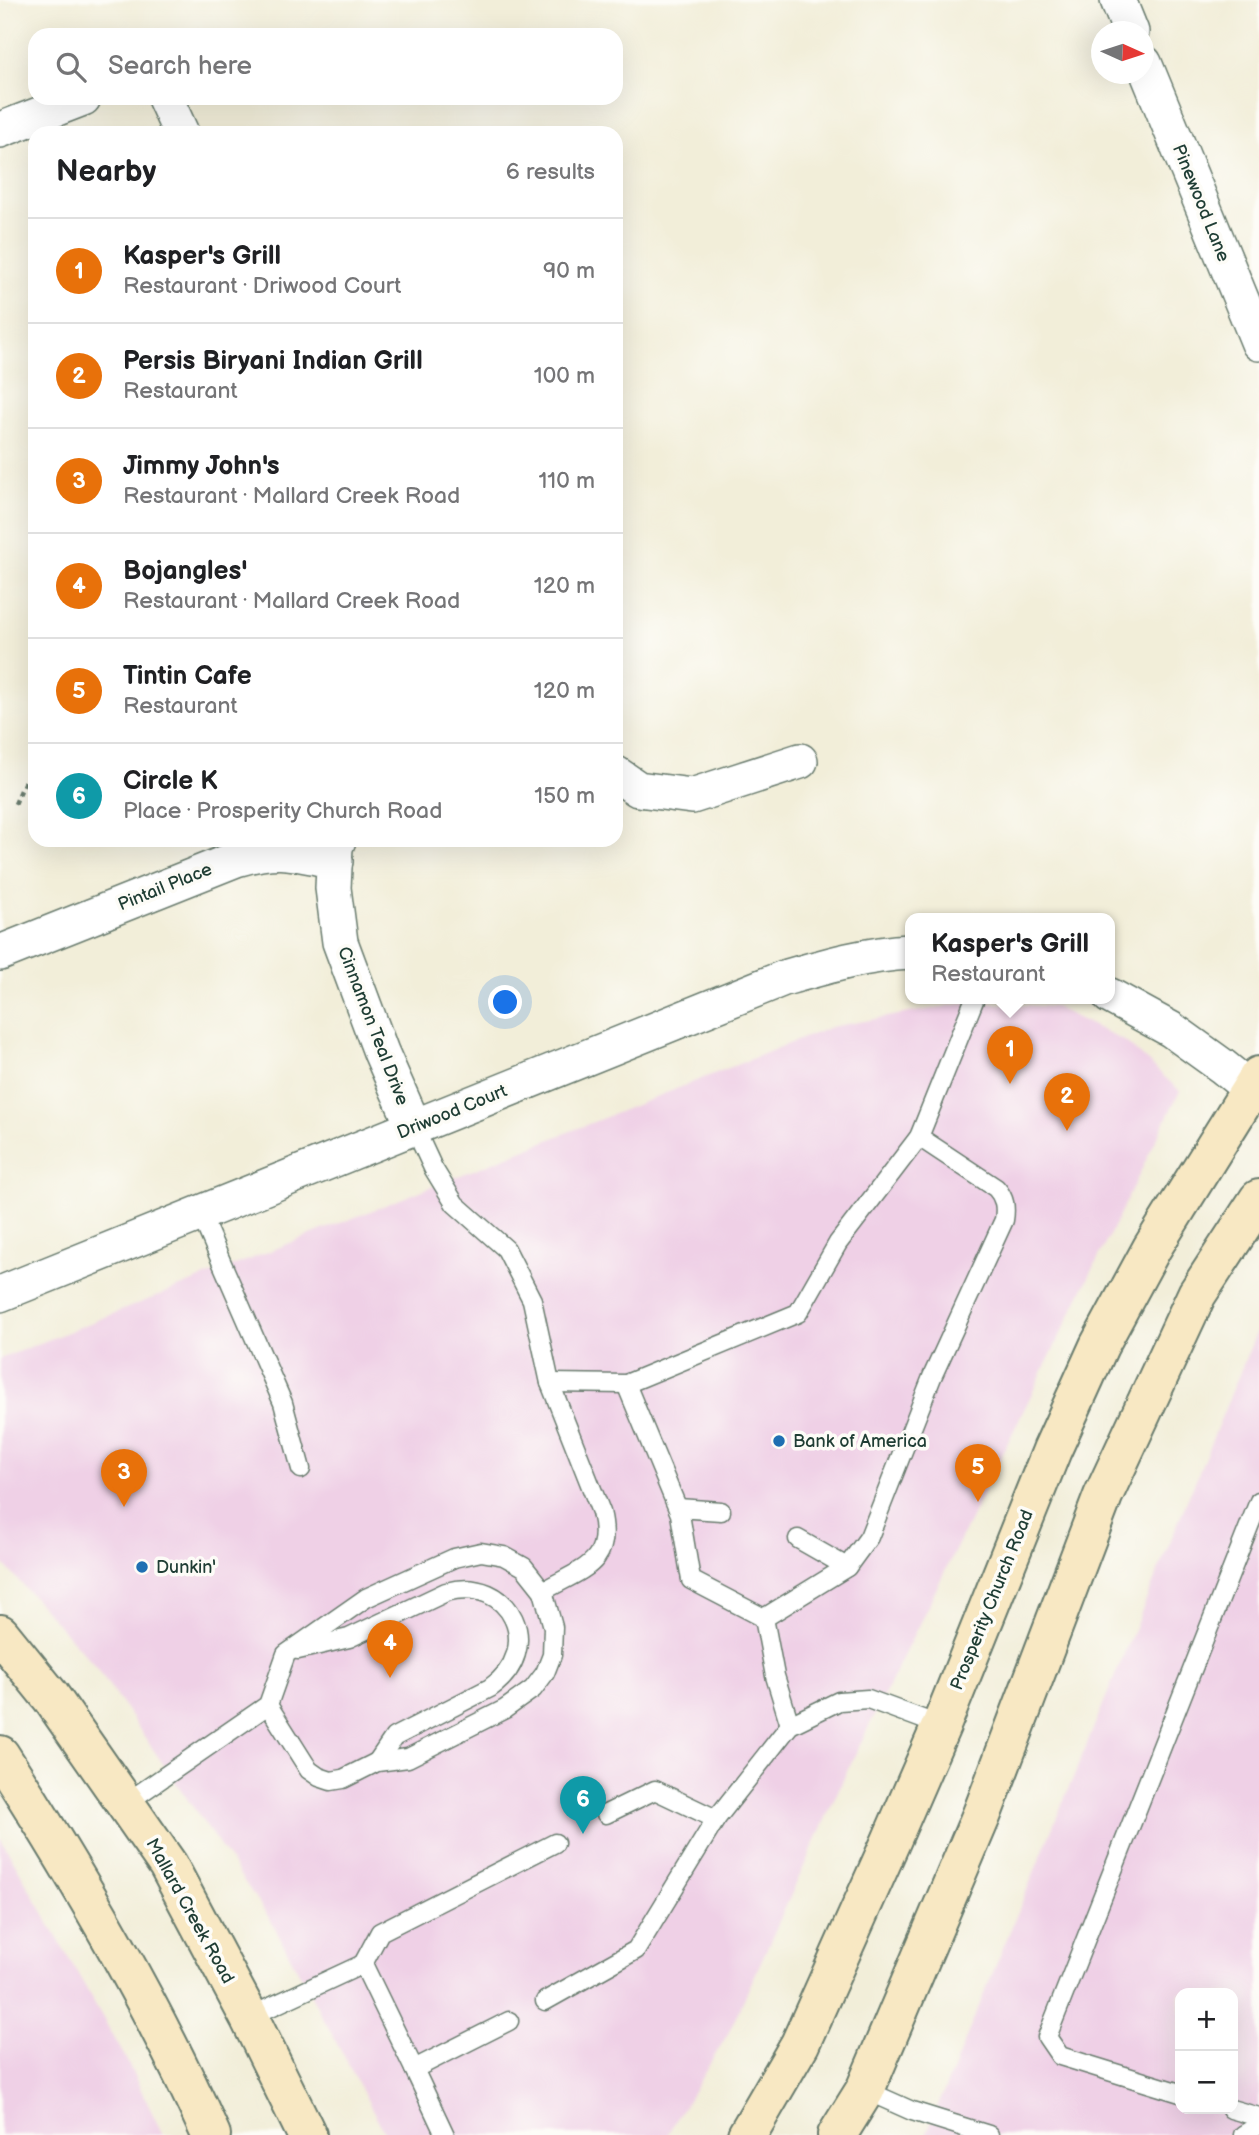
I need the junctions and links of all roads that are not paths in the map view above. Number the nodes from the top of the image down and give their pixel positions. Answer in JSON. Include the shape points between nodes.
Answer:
{"nodes":[{"id":1,"x":1118,"y":0,"type":"edge"},
{"id":2,"x":1126,"y":21,"type":"edge"},
{"id":3,"x":1152,"y":84,"type":"edge"},
{"id":4,"x":65,"y":105,"type":"edge"},
{"id":5,"x":168,"y":105,"type":"edge"},
{"id":6,"x":178,"y":126,"type":"edge"},
{"id":7,"x":0,"y":130,"type":"edge"},
{"id":8,"x":1259,"y":344,"type":"edge"},
{"id":9,"x":800,"y":761,"type":"dead end"},
{"id":10,"x":623,"y":779,"type":"edge"},
{"id":11,"x":337,"y":851,"type":"edge"},
{"id":12,"x":905,"y":952,"type":"edge"},
{"id":13,"x":0,"y":953,"type":"edge"},
{"id":14,"x":1115,"y":999,"type":"edge"},
{"id":15,"x":973,"y":1004,"type":"edge"},
{"id":16,"x":1256,"y":1088,"type":"edge"},
{"id":17,"x":414,"y":1127,"type":"junction"},
{"id":18,"x":919,"y":1138,"type":"junction"},
{"id":19,"x":1259,"y":1199,"type":"edge"},
{"id":20,"x":200,"y":1213,"type":"junction"},
{"id":21,"x":0,"y":1294,"type":"edge"},
{"id":22,"x":550,"y":1383,"type":"junction"},
{"id":23,"x":626,"y":1384,"type":"junction"},
{"id":24,"x":301,"y":1469,"type":"dead end"},
{"id":25,"x":1259,"y":1501,"type":"edge"},
{"id":26,"x":678,"y":1508,"type":"junction"},
{"id":27,"x":721,"y":1511,"type":"dead end"},
{"id":28,"x":798,"y":1539,"type":"dead end"},
{"id":29,"x":847,"y":1567,"type":"junction"},
{"id":30,"x":543,"y":1591,"type":"junction"},
{"id":31,"x":764,"y":1618,"type":"junction"},
{"id":32,"x":0,"y":1634,"type":"edge"},
{"id":33,"x":289,"y":1652,"type":"junction"},
{"id":34,"x":268,"y":1705,"type":"junction"},
{"id":35,"x":790,"y":1725,"type":"junction"},
{"id":36,"x":941,"y":1726,"type":"junction"},
{"id":37,"x":0,"y":1755,"type":"edge"},
{"id":38,"x":377,"y":1762,"type":"junction"},
{"id":39,"x":126,"y":1803,"type":"junction"},
{"id":40,"x":606,"y":1814,"type":"dead end"},
{"id":41,"x":716,"y":1819,"type":"junction"},
{"id":42,"x":555,"y":1843,"type":"dead end"},
{"id":43,"x":363,"y":1964,"type":"junction"},
{"id":44,"x":545,"y":2001,"type":"dead end"},
{"id":45,"x":249,"y":2017,"type":"junction"},
{"id":46,"x":509,"y":2021,"type":"dead end"},
{"id":47,"x":414,"y":2069,"type":"junction"},
{"id":48,"x":865,"y":2090,"type":"junction"},
{"id":49,"x":1175,"y":2091,"type":"edge"},
{"id":50,"x":1238,"y":2111,"type":"edge"},
{"id":51,"x":1259,"y":2117,"type":"edge"},
{"id":52,"x":1259,"y":2125,"type":"edge"},
{"id":53,"x":211,"y":2135,"type":"edge"},
{"id":54,"x":307,"y":2135,"type":"edge"},
{"id":55,"x":445,"y":2135,"type":"edge"},
{"id":56,"x":747,"y":2135,"type":"edge"},
{"id":57,"x":837,"y":2135,"type":"edge"},
{"id":58,"x":989,"y":2135,"type":"edge"},
{"id":59,"x":1243,"y":2135,"type":"edge"}],
"edges":[{"from":1,"to":2,"type":"street"},
{"from":3,"to":8,"type":"street","name":"Pinewood Lane"},
{"from":4,"to":7,"type":"street"},
{"from":5,"to":6,"type":"street"},
{"from":9,"to":10,"type":"street","via":[[692,796],[638,789]]},
{"from":11,"to":13,"type":"street","name":"Pintail Place","via":[[259,852]]},
{"from":11,"to":17,"type":"street","name":"Cinnamon Teal Drive","via":[[333,888],[340,942]]},
{"from":12,"to":17,"type":"street","name":"Driwood Court","via":[[784,978]]},
{"from":14,"to":16,"type":"street","via":[[1172,1030]]},
{"from":15,"to":18,"type":"lane"},
{"from":16,"to":36,"type":"main road","name":"Prosperity Church Road","via":[[1152,1248],[1099,1346]]},
{"from":17,"to":20,"type":"street","name":"Driwood Court"},
{"from":17,"to":22,"type":"lane","via":[[455,1203],[506,1249],[532,1300]]},
{"from":18,"to":23,"type":"lane","via":[[838,1243],[798,1313]]},
{"from":18,"to":29,"type":"lane","via":[[996,1188],[1006,1208],[1004,1220],[932,1377],[869,1537]]},
{"from":19,"to":48,"type":"main road","via":[[1197,1294],[1103,1496],[982,1814]]},
{"from":20,"to":21,"type":"street","name":"Driwood Court"},
{"from":20,"to":24,"type":"lane","via":[[283,1402]]},
{"from":22,"to":23,"type":"lane"},
{"from":22,"to":30,"type":"lane","via":[[601,1512],[604,1541],[593,1562]]},
{"from":23,"to":26,"type":"lane"},
{"from":25,"to":49,"type":"lane","via":[[1047,2037],[1060,2056]]},
{"from":26,"to":27,"type":"lane"},
{"from":26,"to":31,"type":"lane","via":[[691,1580]]},
{"from":28,"to":29,"type":"lane"},
{"from":29,"to":31,"type":"lane"},
{"from":30,"to":33,"type":"lane","via":[[524,1567],[504,1556],[481,1552],[454,1558],[366,1598]]},
{"from":30,"to":38,"type":"lane","via":[[553,1627],[552,1656],[533,1689],[505,1710],[408,1758]]},
{"from":31,"to":35,"type":"lane"},
{"from":32,"to":39,"type":"main road","name":"Mallard Creek Road"},
{"from":33,"to":34,"type":"lane"},
{"from":33,"to":38,"type":"lane","via":[[349,1638],[460,1588],[487,1593],[510,1611],[518,1624],[519,1642],[503,1679],[394,1737]]},
{"from":34,"to":38,"type":"lane","via":[[309,1770],[319,1777],[343,1779]]},
{"from":34,"to":39,"type":"lane"},
{"from":35,"to":36,"type":"lane","via":[[839,1701],[868,1699]]},
{"from":35,"to":41,"type":"lane"},
{"from":36,"to":56,"type":"main road","name":"Prosperity Church Road","via":[[800,2045]]},
{"from":37,"to":53,"type":"main road","via":[[143,1997]]},
{"from":39,"to":45,"type":"main road","name":"Mallard Creek Road","via":[[168,1865]]},
{"from":40,"to":41,"type":"lane","via":[[655,1790]]},
{"from":41,"to":44,"type":"lane","via":[[636,1950]]},
{"from":42,"to":43,"type":"lane","via":[[380,1932]]},
{"from":43,"to":45,"type":"lane"},
{"from":43,"to":47,"type":"lane"},
{"from":45,"to":54,"type":"main road","name":"Mallard Creek Road"},
{"from":46,"to":47,"type":"lane"},
{"from":47,"to":55,"type":"lane"},
{"from":48,"to":57,"type":"main road"},
{"from":48,"to":58,"type":"lane","via":[[912,2111]]},
{"from":50,"to":51,"type":"lane"},
{"from":52,"to":59,"type":"lane"}]}
